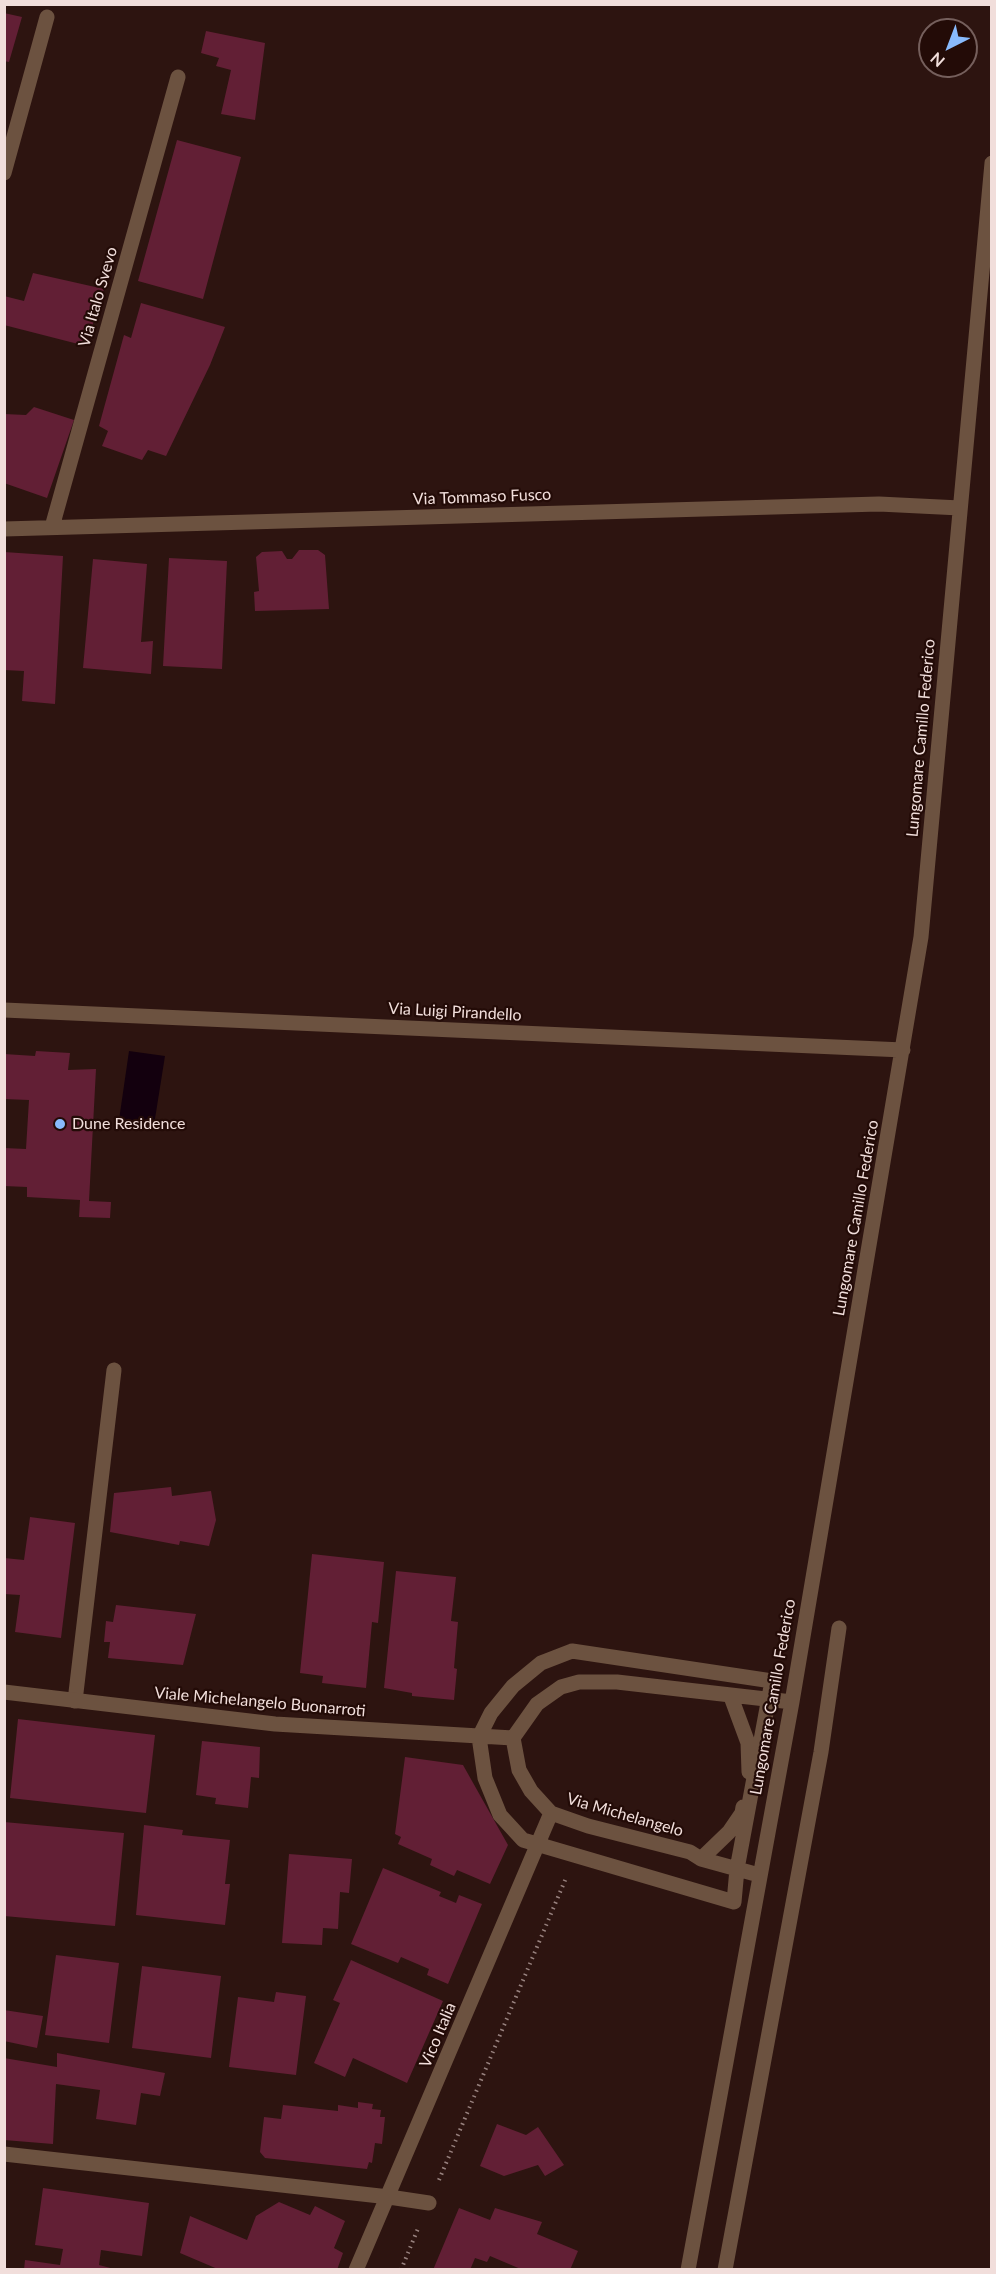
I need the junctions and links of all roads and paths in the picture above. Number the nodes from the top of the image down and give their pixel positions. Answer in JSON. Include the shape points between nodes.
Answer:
{"nodes":[{"id":1,"x":47,"y":17,"type":"dead end"},
{"id":2,"x":178,"y":77,"type":"dead end"},
{"id":3,"x":992,"y":164,"type":"edge"},
{"id":4,"x":4,"y":173,"type":"edge"},
{"id":5,"x":960,"y":508,"type":"junction"},
{"id":6,"x":52,"y":527,"type":"junction"},
{"id":7,"x":4,"y":529,"type":"edge"},
{"id":8,"x":4,"y":1010,"type":"edge"},
{"id":9,"x":903,"y":1050,"type":"junction"},
{"id":10,"x":114,"y":1370,"type":"dead end"},
{"id":11,"x":839,"y":1628,"type":"dead end"},
{"id":12,"x":4,"y":1692,"type":"edge"},
{"id":13,"x":731,"y":1697,"type":"junction"},
{"id":14,"x":768,"y":1700,"type":"junction"},
{"id":15,"x":75,"y":1701,"type":"junction"},
{"id":16,"x":792,"y":1702,"type":"junction"},
{"id":17,"x":479,"y":1737,"type":"junction"},
{"id":18,"x":513,"y":1738,"type":"junction"},
{"id":19,"x":551,"y":1813,"type":"junction"},
{"id":20,"x":539,"y":1844,"type":"junction"},
{"id":21,"x":576,"y":1855,"type":"junction"},
{"id":22,"x":701,"y":1859,"type":"junction"},
{"id":23,"x":737,"y":1869,"type":"junction"},
{"id":24,"x":759,"y":1875,"type":"junction"},
{"id":25,"x":4,"y":2154,"type":"edge"},
{"id":26,"x":388,"y":2197,"type":"junction"},
{"id":27,"x":429,"y":2204,"type":"junction"},
{"id":28,"x":356,"y":2270,"type":"edge"},
{"id":29,"x":401,"y":2270,"type":"edge"},
{"id":30,"x":688,"y":2270,"type":"edge"},
{"id":31,"x":725,"y":2270,"type":"edge"}],
"edges":[{"from":1,"to":4,"type":"street"},
{"from":2,"to":6,"type":"street","name":"Via Italo Svevo"},
{"from":3,"to":5,"type":"street","name":"Lungomare Camillo Federico"},
{"from":5,"to":6,"type":"street","name":"Via Tommaso Fusco","via":[[879,504]]},
{"from":5,"to":9,"type":"street","name":"Lungomare Camillo Federico","via":[[921,937]]},
{"from":6,"to":7,"type":"street","name":"Via Tommaso Fusco"},
{"from":8,"to":9,"type":"street","name":"Via Luigi Pirandello"},
{"from":9,"to":16,"type":"street","name":"Lungomare Camillo Federico"},
{"from":10,"to":15,"type":"street"},
{"from":11,"to":31,"type":"street","via":[[821,1752]]},
{"from":12,"to":15,"type":"street","name":"Viale Michelangelo Buonarroti"},
{"from":13,"to":14,"type":"street"},
{"from":13,"to":18,"type":"street","via":[[617,1682],[579,1682],[561,1687],[537,1704]]},
{"from":13,"to":22,"type":"street","via":[[748,1743],[749,1781],[742,1813]]},
{"from":14,"to":16,"type":"street"},
{"from":14,"to":17,"type":"street","via":[[772,1681],[572,1651],[541,1663],[513,1686],[491,1713]]},
{"from":14,"to":23,"type":"street"},
{"from":15,"to":17,"type":"street","name":"Viale Michelangelo Buonarroti","via":[[275,1724]]},
{"from":16,"to":24,"type":"street","name":"Lungomare Camillo Federico"},
{"from":17,"to":18,"type":"street","name":"Viale Michelangelo Buonarroti"},
{"from":17,"to":20,"type":"street","via":[[485,1778],[500,1815],[523,1840]]},
{"from":18,"to":19,"type":"street","name":"Via Michelangelo","via":[[519,1770]]},
{"from":19,"to":20,"type":"street","name":"Vico Italia"},
{"from":19,"to":22,"type":"street","name":"Via Michelangelo","via":[[690,1852]]},
{"from":20,"to":21,"type":"street"},
{"from":20,"to":26,"type":"street","name":"Vico Italia"},
{"from":21,"to":23,"type":"street","via":[[734,1902]]},
{"from":21,"to":27,"type":"path"},
{"from":22,"to":23,"type":"street","name":"Via Michelangelo"},
{"from":23,"to":24,"type":"street","name":"Via Michelangelo"},
{"from":24,"to":30,"type":"street","name":"Lungomare Camillo Federico"},
{"from":25,"to":26,"type":"street"},
{"from":26,"to":27,"type":"street"},
{"from":26,"to":28,"type":"street","name":"Vico Italia"},
{"from":27,"to":29,"type":"path"}]}
